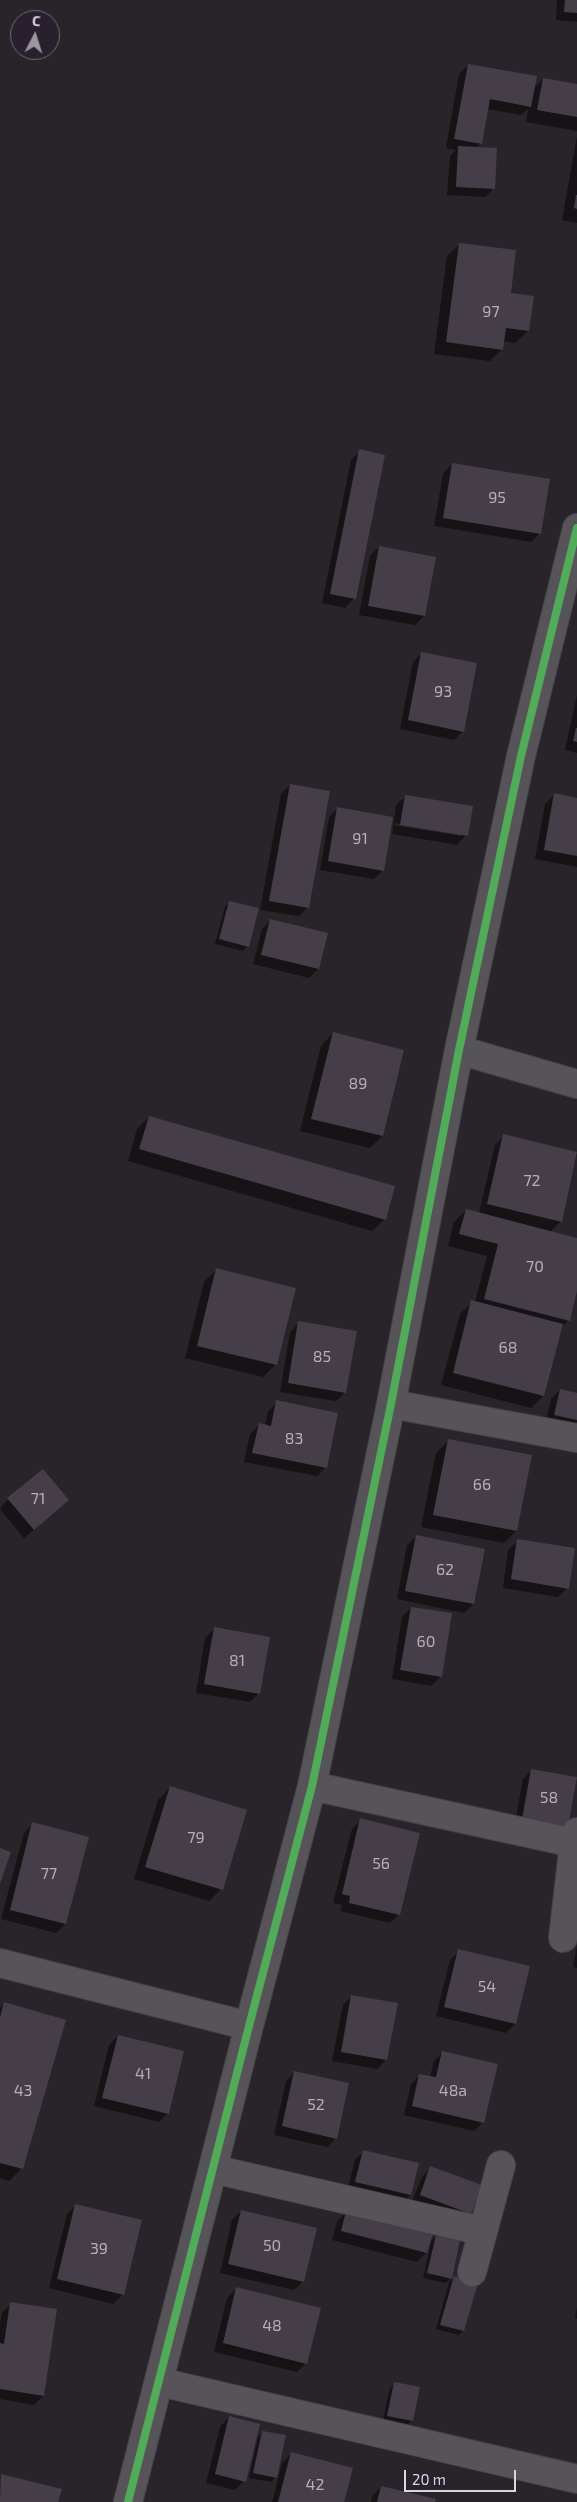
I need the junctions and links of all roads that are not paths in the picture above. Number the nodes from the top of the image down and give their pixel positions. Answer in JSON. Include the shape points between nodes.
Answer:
{"nodes":[{"id":1,"x":577,"y":528,"type":"edge"},
{"id":2,"x":460,"y":1050,"type":"junction"},
{"id":3,"x":577,"y":1084,"type":"edge"},
{"id":4,"x":391,"y":1404,"type":"junction"},
{"id":5,"x":577,"y":1438,"type":"edge"},
{"id":6,"x":312,"y":1786,"type":"junction"},
{"id":7,"x":575,"y":1837,"type":"edge"},
{"id":8,"x":563,"y":1938,"type":"dead end"},
{"id":9,"x":0,"y":1963,"type":"edge"},
{"id":10,"x":248,"y":2026,"type":"junction"},
{"id":11,"x":501,"y":2165,"type":"dead end"},
{"id":12,"x":213,"y":2169,"type":"junction"},
{"id":13,"x":482,"y":2231,"type":"junction"},
{"id":14,"x":472,"y":2272,"type":"dead end"},
{"id":15,"x":160,"y":2382,"type":"junction"},
{"id":16,"x":577,"y":2479,"type":"edge"},
{"id":17,"x":128,"y":2502,"type":"edge"}],
"edges":[{"from":1,"to":2,"type":"street","via":[[521,756]]},
{"from":2,"to":3,"type":"street"},
{"from":2,"to":4,"type":"street"},
{"from":4,"to":5,"type":"street"},
{"from":4,"to":6,"type":"street"},
{"from":6,"to":7,"type":"street"},
{"from":6,"to":10,"type":"street"},
{"from":7,"to":8,"type":"street"},
{"from":9,"to":10,"type":"street"},
{"from":10,"to":12,"type":"street"},
{"from":11,"to":13,"type":"street"},
{"from":12,"to":13,"type":"street"},
{"from":12,"to":15,"type":"street"},
{"from":13,"to":14,"type":"street"},
{"from":15,"to":16,"type":"street"},
{"from":15,"to":17,"type":"street"}]}
